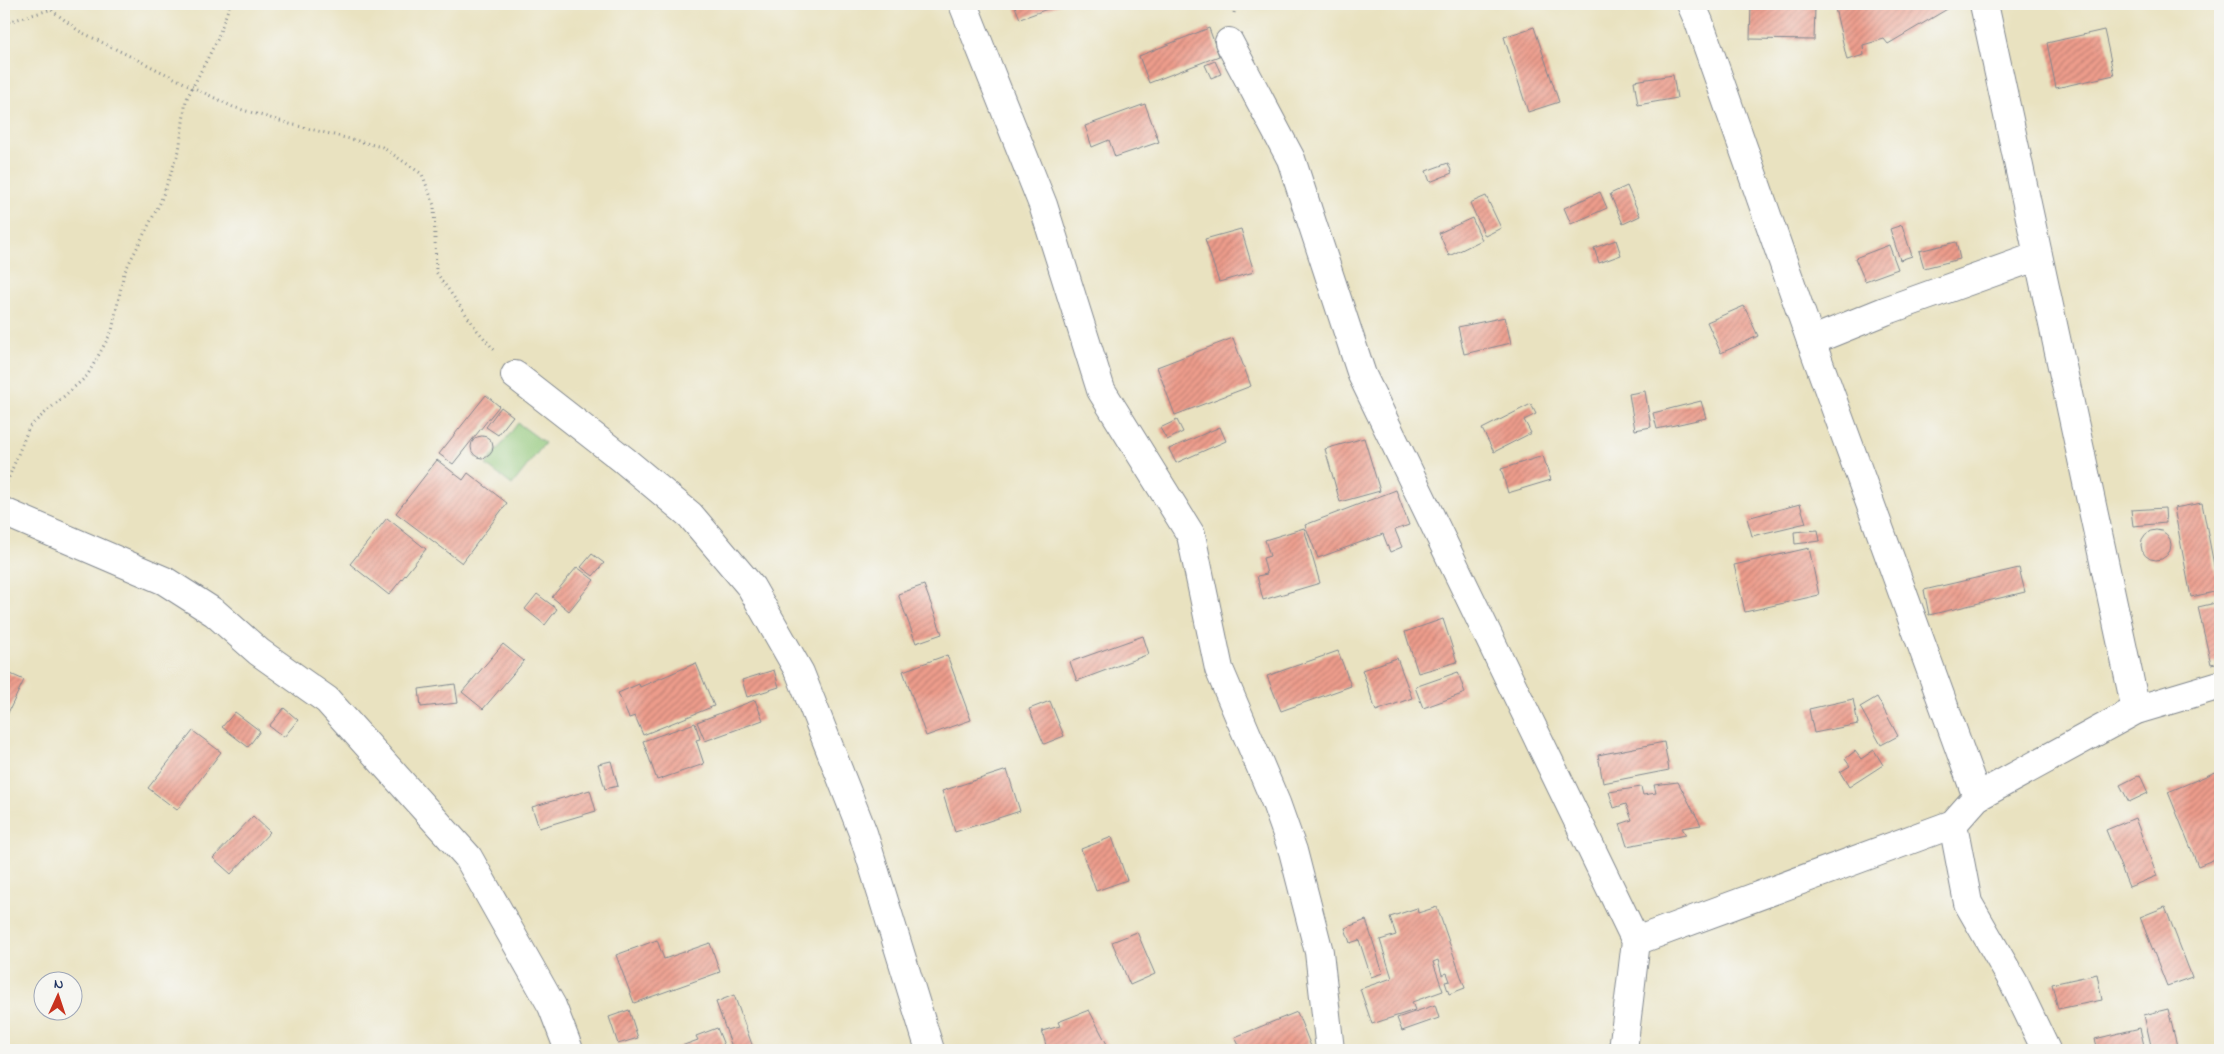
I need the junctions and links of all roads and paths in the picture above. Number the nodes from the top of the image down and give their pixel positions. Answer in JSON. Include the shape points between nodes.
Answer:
{"nodes":[{"id":1,"x":38,"y":4,"type":"edge"},
{"id":2,"x":70,"y":4,"type":"edge"},
{"id":3,"x":230,"y":4,"type":"edge"},
{"id":4,"x":963,"y":4,"type":"edge"},
{"id":5,"x":1691,"y":4,"type":"edge"},
{"id":6,"x":1984,"y":4,"type":"edge"},
{"id":7,"x":50,"y":9,"type":"junction"},
{"id":8,"x":4,"y":23,"type":"edge"},
{"id":9,"x":1230,"y":42,"type":"dead end"},
{"id":10,"x":194,"y":86,"type":"junction"},
{"id":11,"x":2038,"y":256,"type":"junction"},
{"id":12,"x":1811,"y":341,"type":"junction"},
{"id":13,"x":515,"y":375,"type":"joint"},
{"id":14,"x":5,"y":500,"type":"edge"},
{"id":15,"x":2220,"y":685,"type":"edge"},
{"id":16,"x":2136,"y":710,"type":"junction"},
{"id":17,"x":1977,"y":797,"type":"junction"},
{"id":18,"x":1953,"y":824,"type":"junction"},
{"id":19,"x":1636,"y":941,"type":"junction"},
{"id":20,"x":569,"y":1050,"type":"edge"},
{"id":21,"x":930,"y":1050,"type":"edge"},
{"id":22,"x":1330,"y":1050,"type":"edge"},
{"id":23,"x":1623,"y":1050,"type":"edge"},
{"id":24,"x":2046,"y":1050,"type":"edge"}],
"edges":[{"from":1,"to":7,"type":"path"},
{"from":2,"to":7,"type":"path"},
{"from":3,"to":10,"type":"path","via":[[217,40]]},
{"from":4,"to":22,"type":"street","via":[[1043,205],[1101,390],[1191,535],[1219,669],[1276,803],[1292,851],[1319,952]]},
{"from":5,"to":12,"type":"street"},
{"from":6,"to":11,"type":"street"},
{"from":7,"to":8,"type":"path"},
{"from":7,"to":10,"type":"path","via":[[79,31]]},
{"from":9,"to":19,"type":"street","via":[[1291,159],[1362,374]]},
{"from":10,"to":13,"type":"path","via":[[233,107],[382,147],[422,174],[434,205],[436,272],[477,330]]},
{"from":10,"to":14,"type":"path","via":[[186,100],[179,151],[160,203],[124,273],[112,331],[87,376],[29,427]]},
{"from":11,"to":12,"type":"street"},
{"from":11,"to":16,"type":"street"},
{"from":12,"to":17,"type":"street"},
{"from":13,"to":21,"type":"street","via":[[690,514],[751,587],[800,673],[863,833]]},
{"from":14,"to":20,"type":"street","via":[[165,581],[215,613],[259,652],[327,700],[468,857],[552,1006]]},
{"from":15,"to":16,"type":"street"},
{"from":16,"to":17,"type":"street"},
{"from":17,"to":18,"type":"street"},
{"from":18,"to":19,"type":"street"},
{"from":18,"to":24,"type":"street","via":[[1968,902],[2014,983]]},
{"from":19,"to":23,"type":"street"}]}
